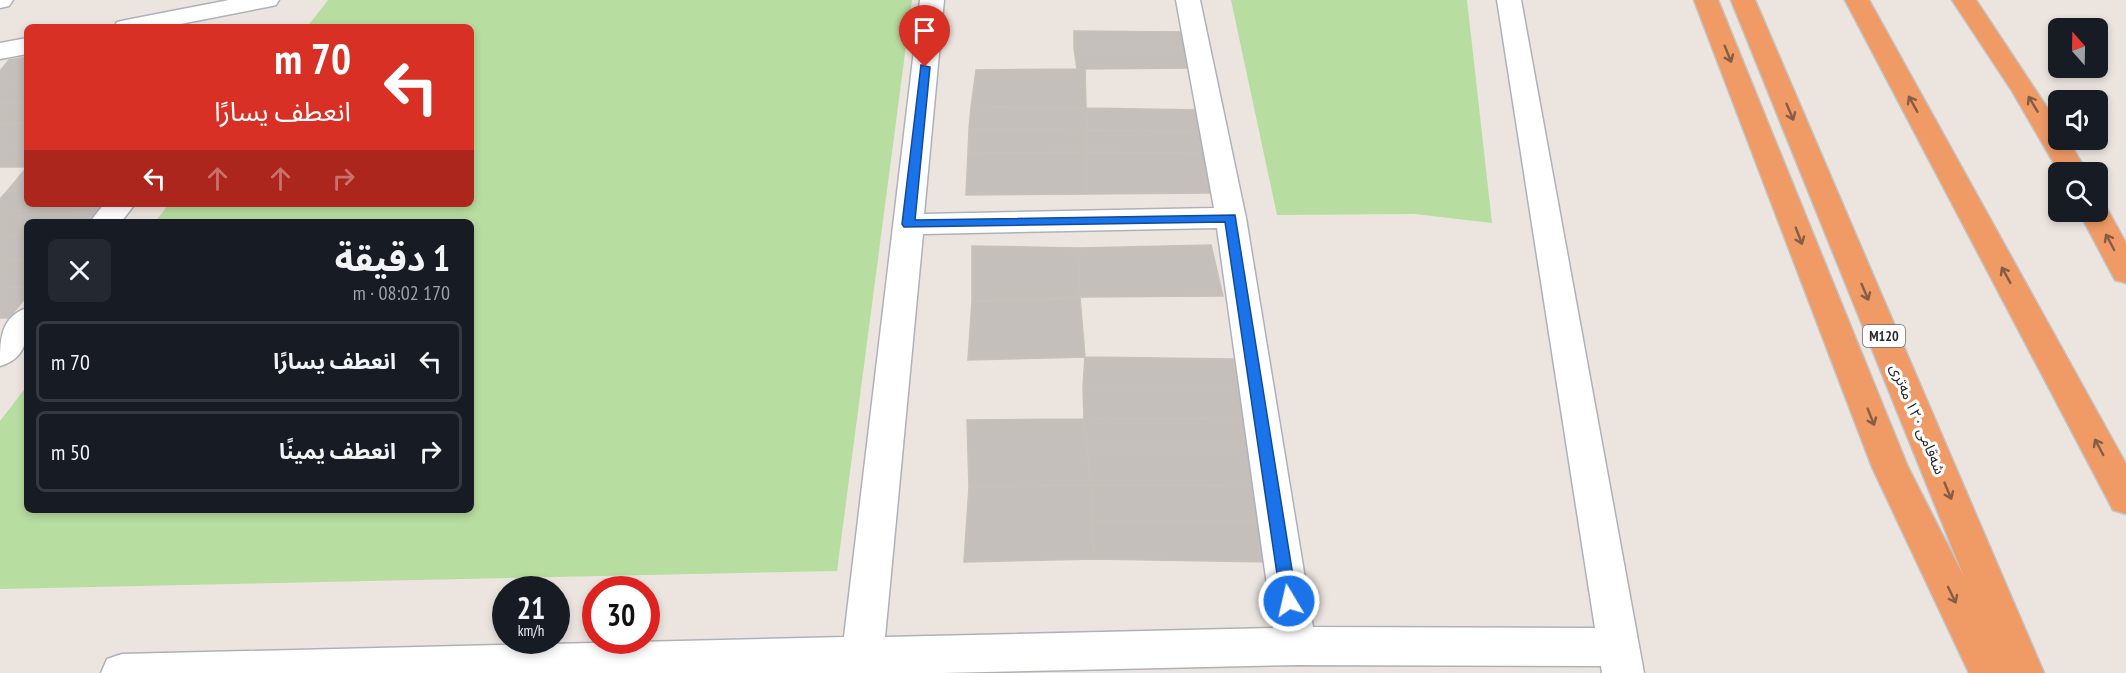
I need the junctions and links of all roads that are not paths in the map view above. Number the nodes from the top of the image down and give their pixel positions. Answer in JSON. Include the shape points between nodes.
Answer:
{"nodes":[{"id":1,"x":267,"y":0,"type":"edge"},
{"id":2,"x":282,"y":0,"type":"edge"},
{"id":3,"x":932,"y":0,"type":"edge"},
{"id":4,"x":1188,"y":0,"type":"edge"},
{"id":5,"x":1509,"y":0,"type":"edge"},
{"id":6,"x":1706,"y":0,"type":"edge"},
{"id":7,"x":1743,"y":0,"type":"edge"},
{"id":8,"x":1857,"y":0,"type":"edge"},
{"id":9,"x":1964,"y":0,"type":"edge"},
{"id":10,"x":142,"y":24,"type":"edge"},
{"id":11,"x":263,"y":24,"type":"edge"},
{"id":12,"x":24,"y":47,"type":"edge"},
{"id":13,"x":0,"y":51,"type":"edge"},
{"id":14,"x":2067,"y":162,"type":"edge"},
{"id":15,"x":118,"y":207,"type":"edge"},
{"id":16,"x":1231,"y":218,"type":"junction"},
{"id":17,"x":108,"y":219,"type":"edge"},
{"id":18,"x":2099,"y":222,"type":"edge"},
{"id":19,"x":908,"y":224,"type":"junction"},
{"id":20,"x":2126,"y":272,"type":"edge"},
{"id":21,"x":24,"y":324,"type":"edge"},
{"id":22,"x":0,"y":354,"type":"edge"},
{"id":23,"x":2126,"y":499,"type":"edge"},
{"id":24,"x":1296,"y":646,"type":"junction"},
{"id":25,"x":863,"y":654,"type":"junction"},
{"id":26,"x":1620,"y":660,"type":"edge"},
{"id":27,"x":682,"y":666,"type":"edge"},
{"id":28,"x":122,"y":673,"type":"edge"},
{"id":29,"x":1990,"y":673,"type":"edge"},
{"id":30,"x":2023,"y":673,"type":"edge"}],
"edges":[{"from":1,"to":10,"type":"street"},
{"from":2,"to":11,"type":"street"},
{"from":3,"to":19,"type":"street"},
{"from":4,"to":16,"type":"street"},
{"from":5,"to":26,"type":"street"},
{"from":6,"to":29,"type":"highway","one_way":true,"via":[[1890,467]]},
{"from":7,"to":30,"type":"highway","name":"شەقامی ١٢٠ مەتری","number":"M120","one_way":true},
{"from":23,"to":8,"type":"highway","one_way":true},
{"from":14,"to":9,"type":"highway","one_way":true},
{"from":12,"to":13,"type":"street"},
{"from":15,"to":17,"type":"street"},
{"from":16,"to":19,"type":"street"},
{"from":16,"to":24,"type":"street"},
{"from":20,"to":18,"type":"highway","one_way":true},
{"from":19,"to":25,"type":"street"},
{"from":21,"to":22,"type":"street"},
{"from":24,"to":25,"type":"street"},
{"from":24,"to":26,"type":"street"},
{"from":25,"to":27,"type":"street"},
{"from":27,"to":28,"type":"street"}]}
